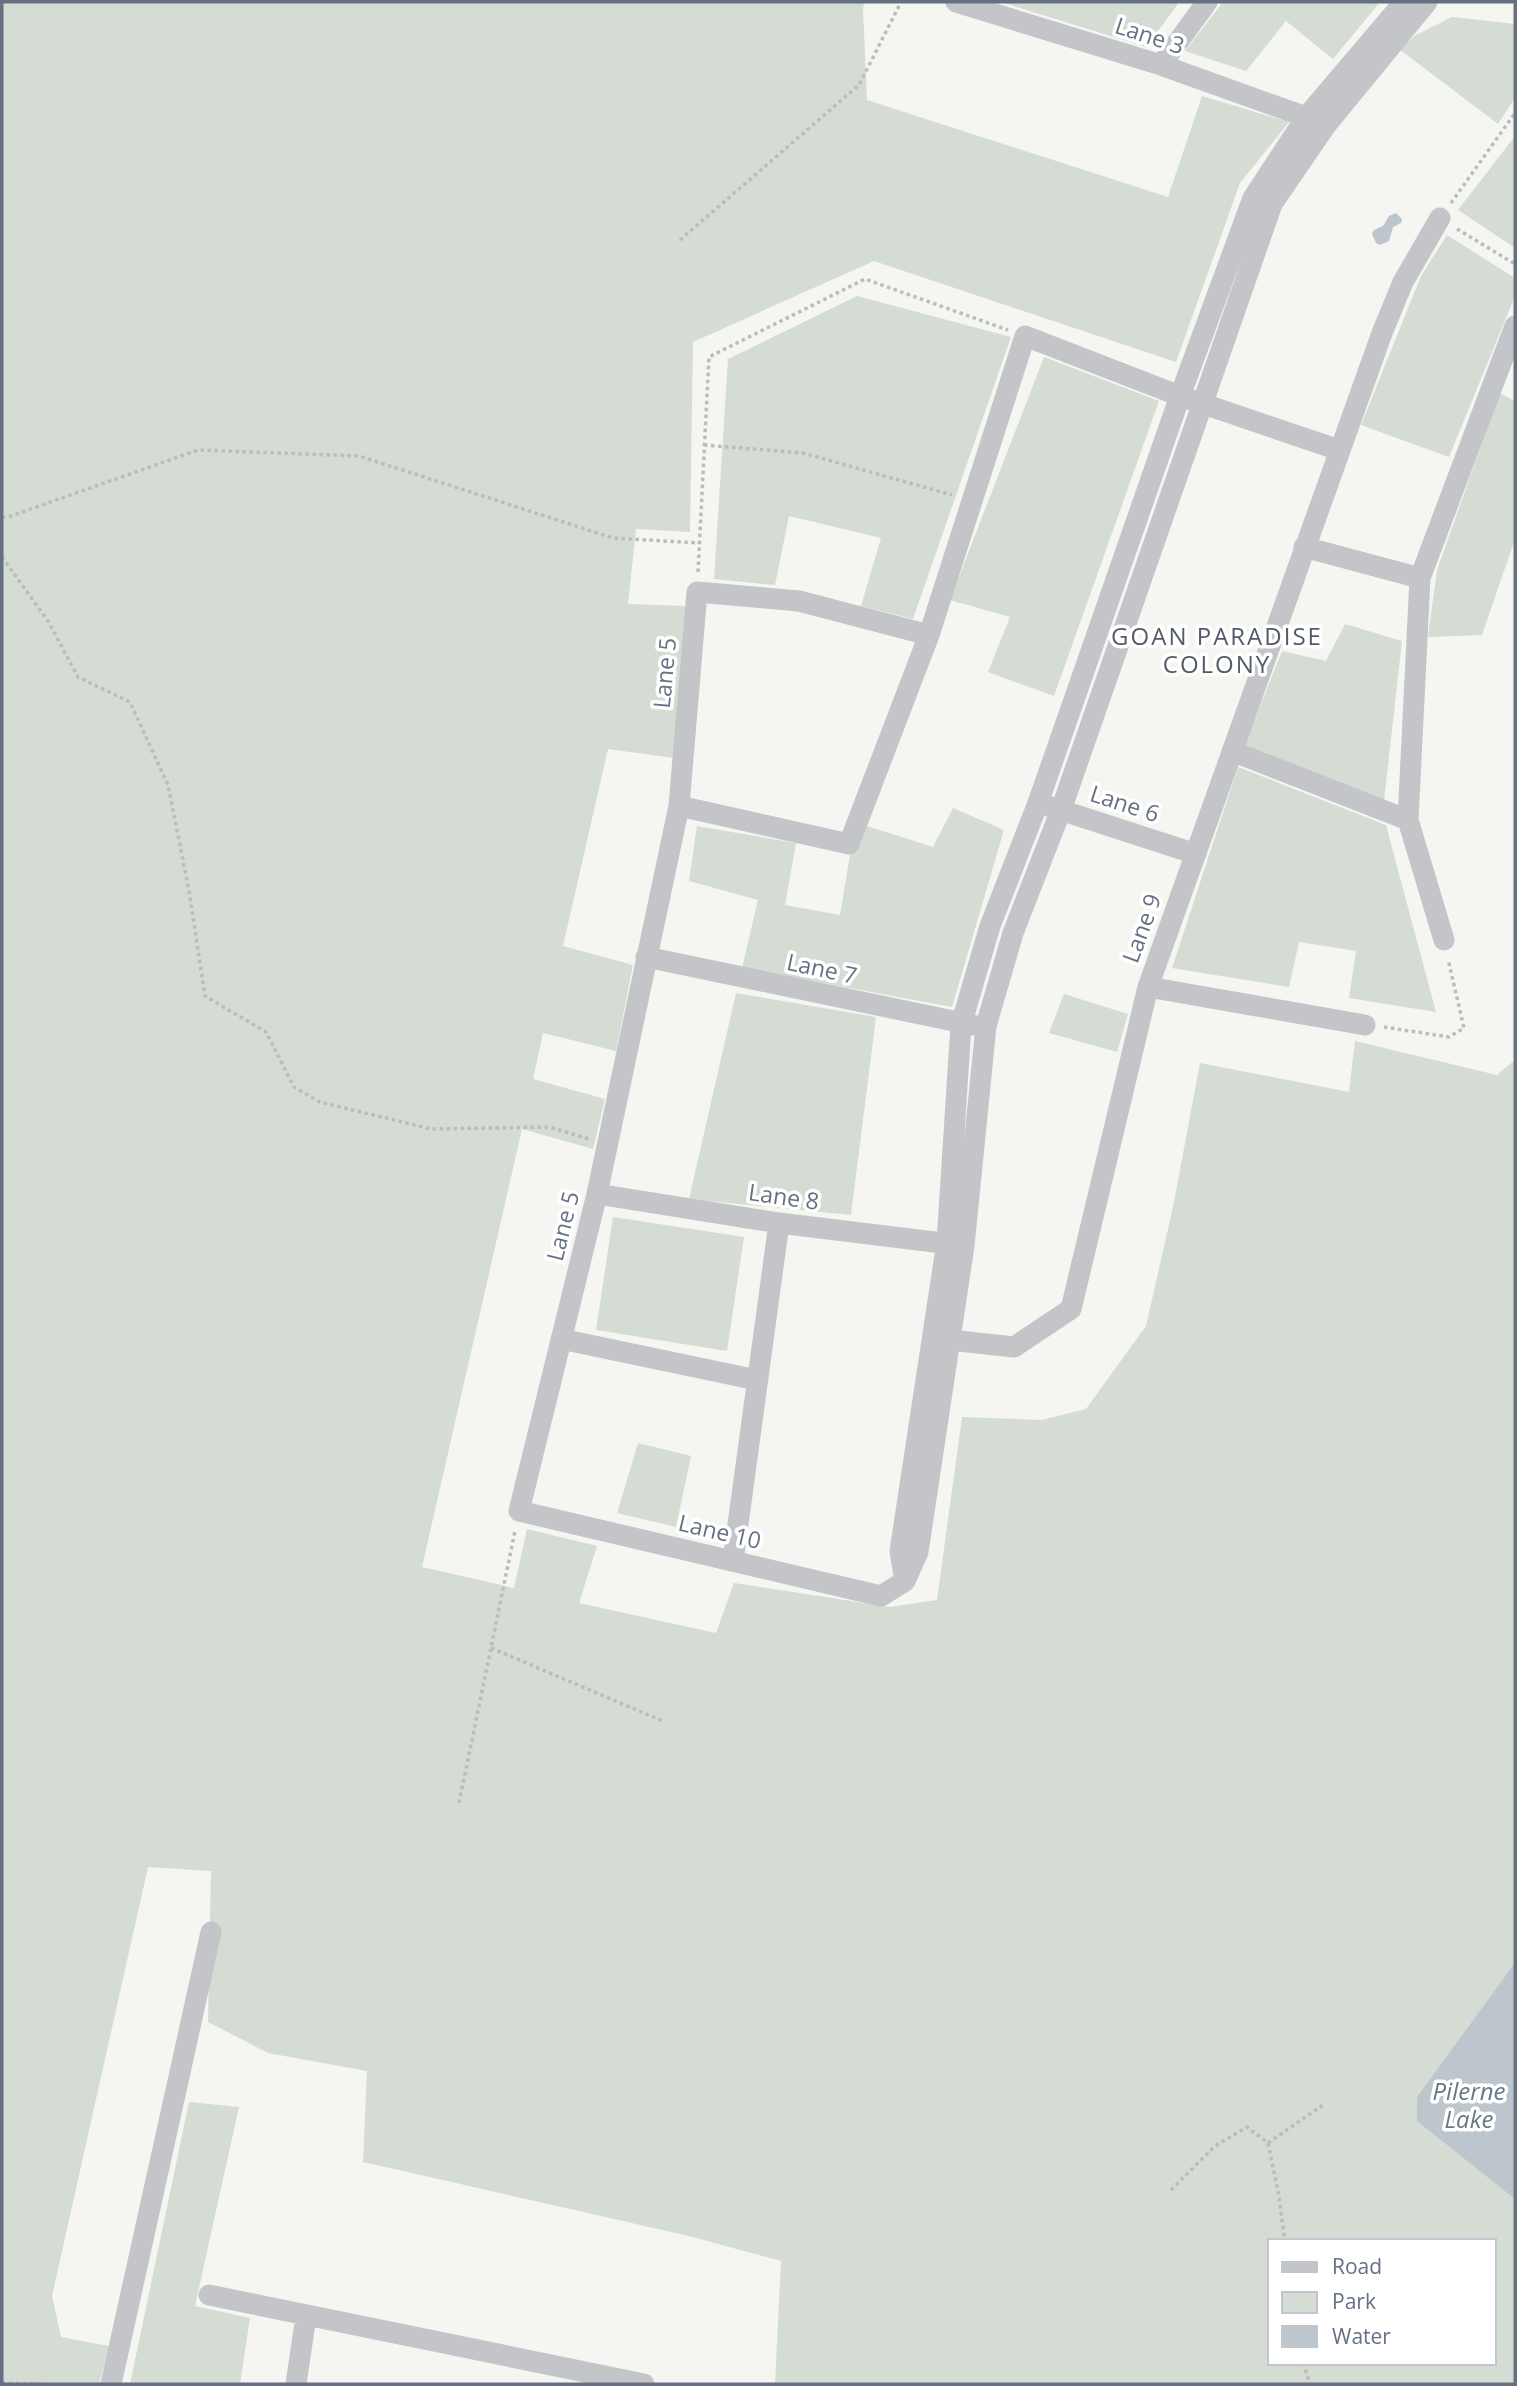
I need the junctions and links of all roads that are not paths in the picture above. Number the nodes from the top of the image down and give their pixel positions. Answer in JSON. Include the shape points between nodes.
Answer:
{"nodes":[{"id":1,"x":956,"y":2,"type":"edge"},
{"id":2,"x":1207,"y":2,"type":"edge"},
{"id":3,"x":1405,"y":2,"type":"edge"},
{"id":4,"x":1427,"y":2,"type":"edge"},
{"id":5,"x":1161,"y":65,"type":"junction"},
{"id":6,"x":1316,"y":120,"type":"junction"},
{"id":7,"x":1440,"y":218,"type":"road end"},
{"id":8,"x":1515,"y":326,"type":"edge"},
{"id":9,"x":1180,"y":396,"type":"junction"},
{"id":10,"x":1202,"y":404,"type":"junction"},
{"id":11,"x":1339,"y":450,"type":"junction"},
{"id":12,"x":1304,"y":547,"type":"junction"},
{"id":13,"x":1420,"y":578,"type":"junction"},
{"id":14,"x":929,"y":635,"type":"junction"},
{"id":15,"x":1232,"y":751,"type":"junction"},
{"id":16,"x":1038,"y":803,"type":"junction"},
{"id":17,"x":679,"y":806,"type":"junction"},
{"id":18,"x":1061,"y":810,"type":"junction"},
{"id":19,"x":1408,"y":820,"type":"junction"},
{"id":20,"x":1196,"y":854,"type":"junction"},
{"id":21,"x":1444,"y":940,"type":"road end"},
{"id":22,"x":646,"y":957,"type":"junction"},
{"id":23,"x":1148,"y":988,"type":"junction"},
{"id":24,"x":961,"y":1025,"type":"junction"},
{"id":25,"x":1365,"y":1025,"type":"road end"},
{"id":26,"x":986,"y":1026,"type":"junction"},
{"id":27,"x":597,"y":1194,"type":"junction"},
{"id":28,"x":779,"y":1223,"type":"junction"},
{"id":29,"x":955,"y":1244,"type":"junction"},
{"id":30,"x":561,"y":1339,"type":"junction"},
{"id":31,"x":950,"y":1340,"type":"junction"},
{"id":32,"x":757,"y":1380,"type":"junction"},
{"id":33,"x":519,"y":1511,"type":"joint"},
{"id":34,"x":733,"y":1561,"type":"junction"},
{"id":35,"x":905,"y":1581,"type":"junction"},
{"id":36,"x":211,"y":1932,"type":"dead end"},
{"id":37,"x":209,"y":2295,"type":"dead end"},
{"id":38,"x":306,"y":2316,"type":"junction"},
{"id":39,"x":111,"y":2384,"type":"edge"},
{"id":40,"x":296,"y":2384,"type":"edge"},
{"id":41,"x":644,"y":2384,"type":"edge"}],
"edges":[{"from":1,"to":5,"type":"street","name":"Lane 3"},
{"from":2,"to":5,"type":"street"},
{"from":3,"to":6,"type":"street"},
{"from":4,"to":6,"type":"street"},
{"from":5,"to":6,"type":"street","name":"Lane 3"},
{"from":6,"to":9,"type":"street","via":[[1253,198]]},
{"from":6,"to":10,"type":"street","via":[[1272,204]]},
{"from":7,"to":11,"type":"street","name":"Lane 9","via":[[1403,282]]},
{"from":8,"to":13,"type":"street"},
{"from":9,"to":10,"type":"street"},
{"from":9,"to":14,"type":"street","via":[[1025,336]]},
{"from":9,"to":16,"type":"street"},
{"from":10,"to":11,"type":"street"},
{"from":10,"to":18,"type":"street"},
{"from":11,"to":12,"type":"street","name":"Lane 9"},
{"from":12,"to":13,"type":"street"},
{"from":12,"to":15,"type":"street","name":"Lane 9"},
{"from":13,"to":19,"type":"street"},
{"from":14,"to":17,"type":"street","via":[[849,844]]},
{"from":14,"to":17,"type":"street","name":"Lane 5","via":[[799,601],[697,592]]},
{"from":15,"to":19,"type":"street"},
{"from":15,"to":20,"type":"street","name":"Lane 9"},
{"from":16,"to":18,"type":"street","name":"Lane 6"},
{"from":16,"to":24,"type":"street","via":[[990,926]]},
{"from":17,"to":22,"type":"street","name":"Lane 5"},
{"from":18,"to":20,"type":"street","name":"Lane 6"},
{"from":18,"to":26,"type":"street","via":[[1013,933]]},
{"from":19,"to":21,"type":"street"},
{"from":20,"to":23,"type":"street","name":"Lane 9"},
{"from":22,"to":24,"type":"street","name":"Lane 7"},
{"from":22,"to":27,"type":"street","name":"Lane 5"},
{"from":23,"to":25,"type":"street"},
{"from":23,"to":31,"type":"street","name":"Lane 9","via":[[1071,1309],[1014,1347]]},
{"from":24,"to":26,"type":"street","name":"Lane 7"},
{"from":24,"to":29,"type":"street"},
{"from":26,"to":29,"type":"street"},
{"from":27,"to":28,"type":"street","name":"Lane 8"},
{"from":27,"to":30,"type":"street","name":"Lane 5"},
{"from":28,"to":29,"type":"street","name":"Lane 8"},
{"from":28,"to":32,"type":"street"},
{"from":29,"to":31,"type":"street"},
{"from":29,"to":35,"type":"street","via":[[900,1551]]},
{"from":30,"to":32,"type":"street"},
{"from":30,"to":33,"type":"street","name":"Lane 5"},
{"from":31,"to":35,"type":"street","via":[[918,1552]]},
{"from":32,"to":34,"type":"street"},
{"from":33,"to":34,"type":"street","name":"Lane 10"},
{"from":34,"to":35,"type":"street","name":"Lane 10","via":[[881,1596]]},
{"from":36,"to":39,"type":"street"},
{"from":37,"to":38,"type":"street"},
{"from":38,"to":40,"type":"street"},
{"from":38,"to":41,"type":"street"}]}
